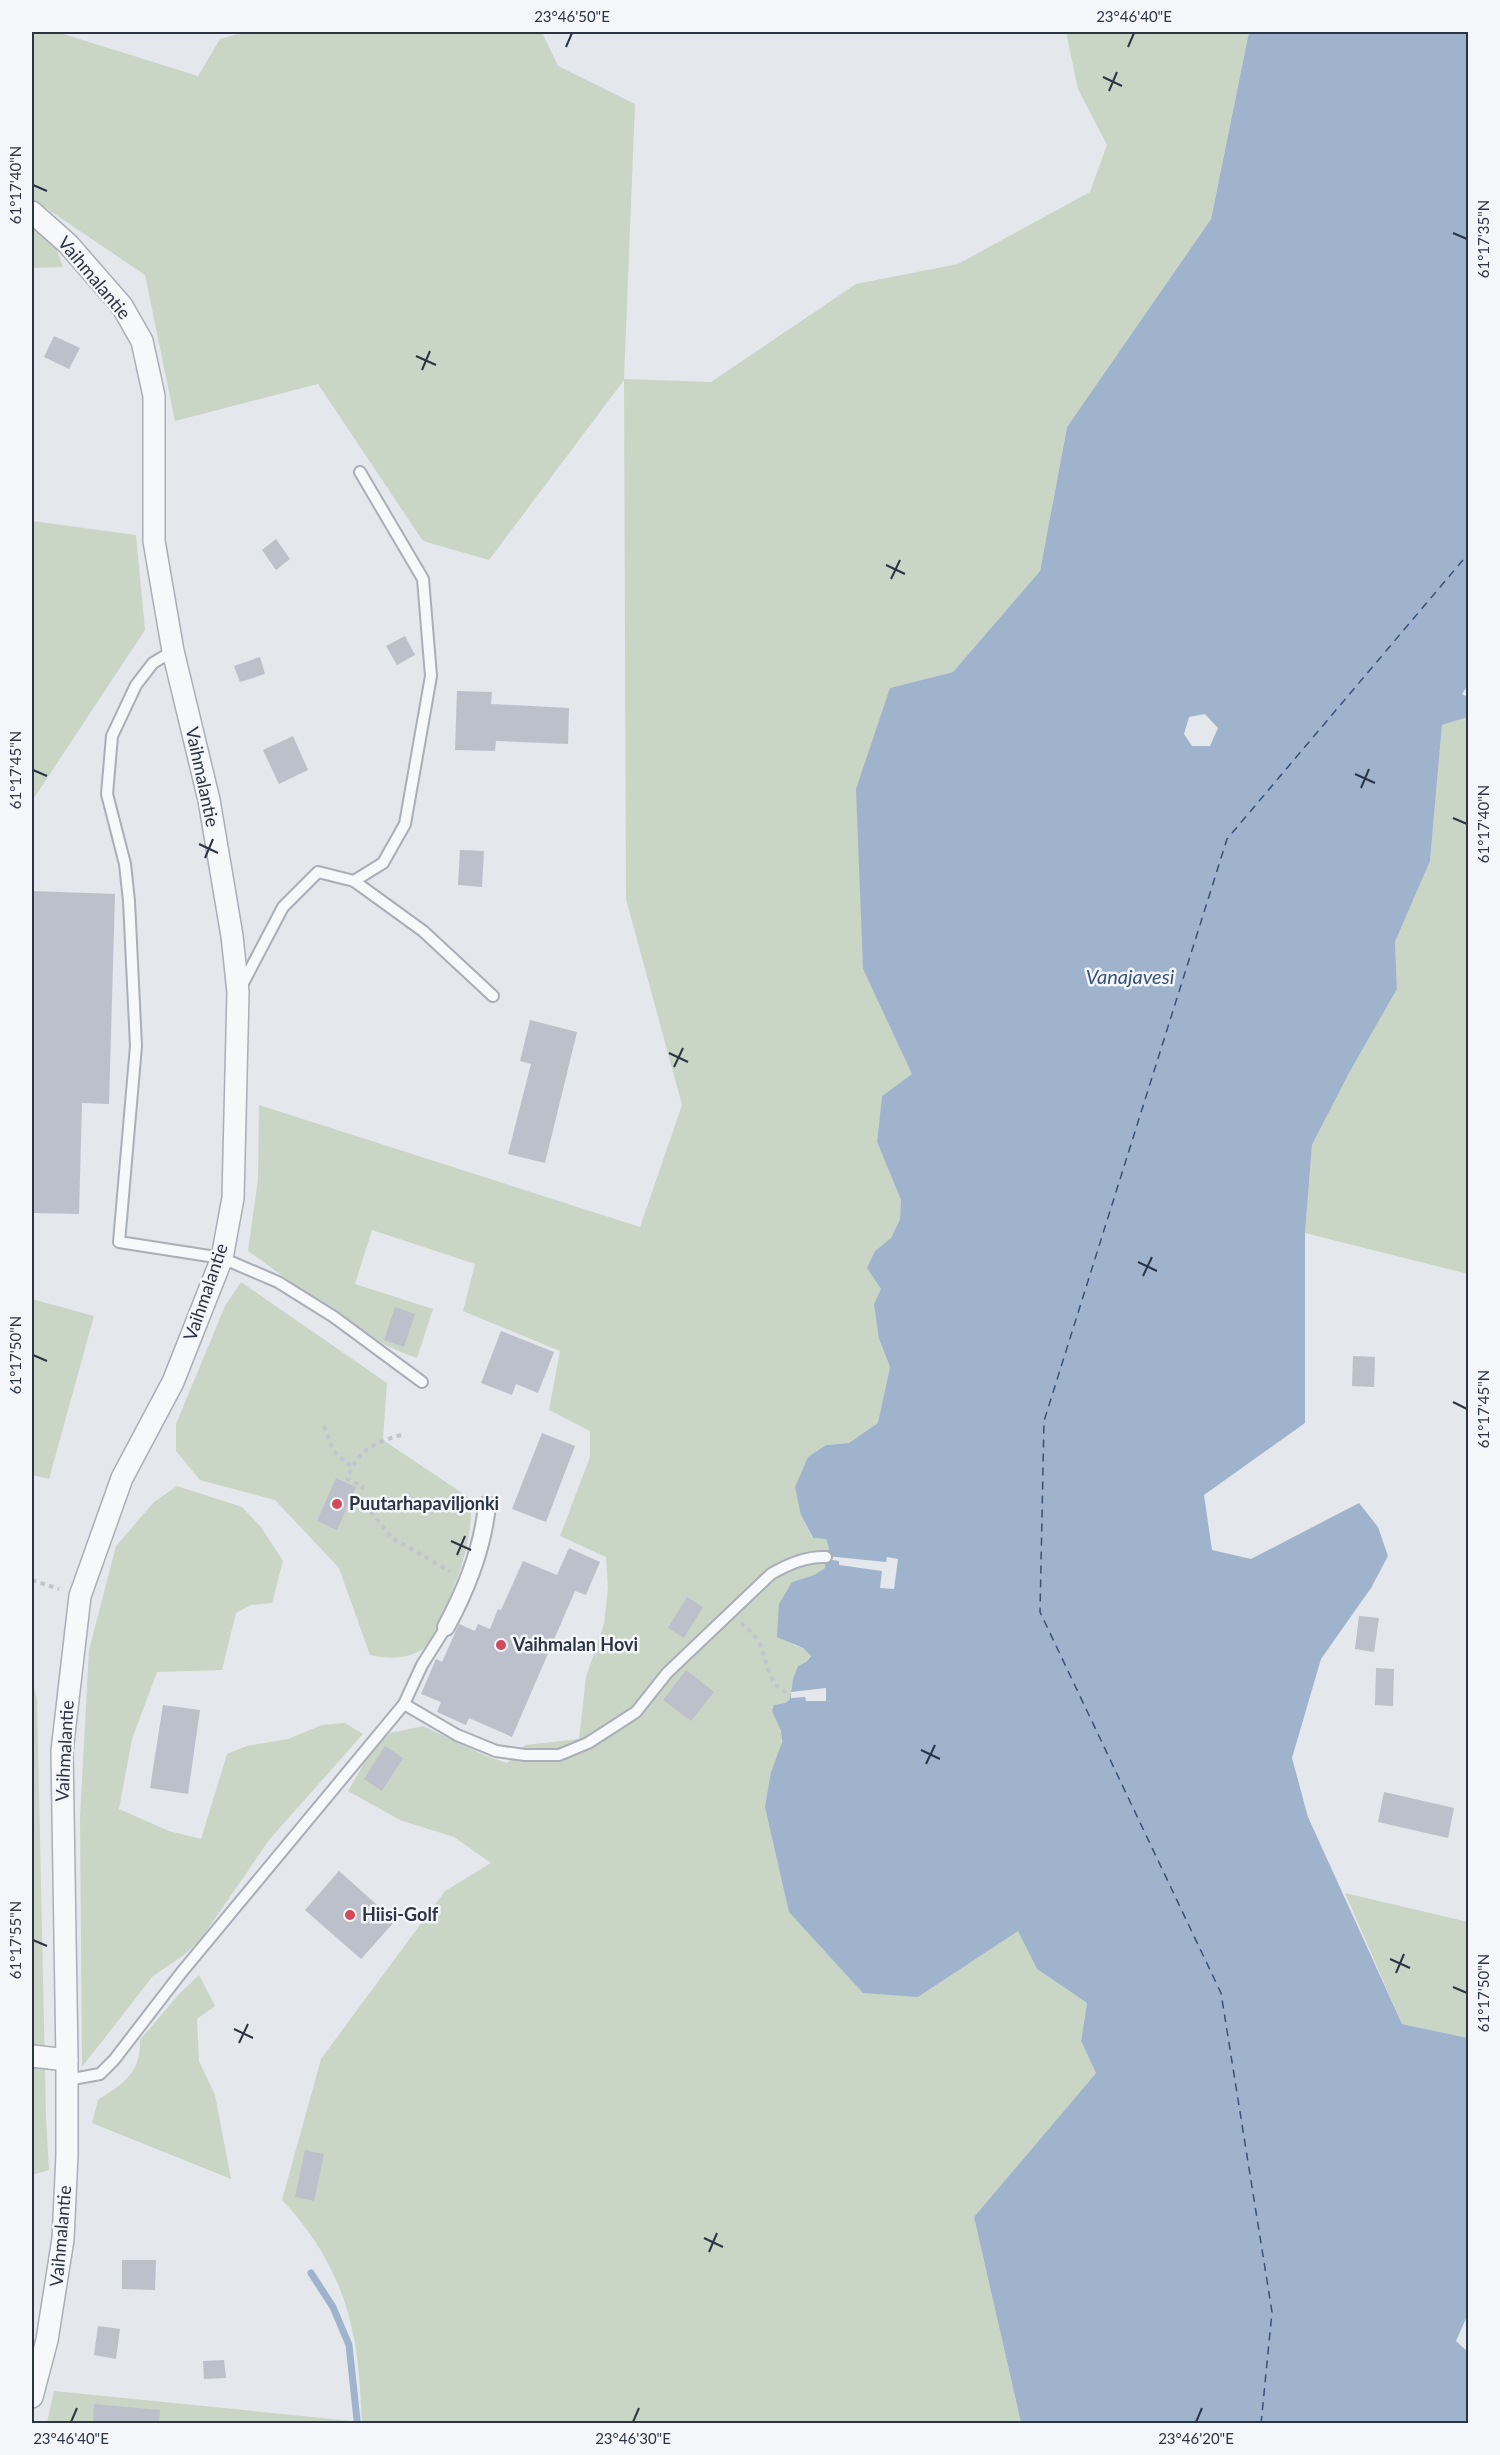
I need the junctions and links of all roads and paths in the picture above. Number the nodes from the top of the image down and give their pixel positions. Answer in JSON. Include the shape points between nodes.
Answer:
{"nodes":[{"id":1,"x":32,"y":212,"type":"edge"},
{"id":2,"x":360,"y":472,"type":"dead end"},
{"id":3,"x":173,"y":651,"type":"junction"},
{"id":4,"x":354,"y":881,"type":"junction"},
{"id":5,"x":238,"y":992,"type":"junction"},
{"id":6,"x":493,"y":996,"type":"dead end"},
{"id":7,"x":222,"y":1258,"type":"junction"},
{"id":8,"x":422,"y":1382,"type":"dead end"},
{"id":9,"x":324,"y":1426,"type":"dead end"},
{"id":10,"x":400,"y":1435,"type":"dead end"},
{"id":11,"x":352,"y":1468,"type":"junction"},
{"id":12,"x":487,"y":1506,"type":"dead end"},
{"id":13,"x":826,"y":1557,"type":"dead end"},
{"id":14,"x":468,"y":1579,"type":"junction"},
{"id":15,"x":32,"y":1580,"type":"edge"},
{"id":16,"x":80,"y":1596,"type":"junction"},
{"id":17,"x":729,"y":1612,"type":"junction"},
{"id":18,"x":446,"y":1627,"type":"joint"},
{"id":19,"x":791,"y":1695,"type":"dead end"},
{"id":20,"x":404,"y":1704,"type":"junction"},
{"id":21,"x":32,"y":2056,"type":"edge"},
{"id":22,"x":67,"y":2070,"type":"junction"},
{"id":23,"x":32,"y":2397,"type":"edge"}],
"edges":[{"from":1,"to":3,"type":"street","name":"Vaihmalantie","via":[[68,244],[122,306],[142,341],[154,396],[154,541]]},
{"from":2,"to":4,"type":"lane","via":[[423,579],[431,676],[405,824],[383,863]]},
{"from":3,"to":5,"type":"street","name":"Vaihmalantie","via":[[209,801]]},
{"from":3,"to":7,"type":"lane","via":[[153,663],[136,685],[112,736],[107,794],[125,864],[136,1046],[119,1242]]},
{"from":4,"to":5,"type":"lane","via":[[318,872],[283,907]]},
{"from":4,"to":6,"type":"lane","via":[[423,931]]},
{"from":5,"to":7,"type":"street","name":"Vaihmalantie","via":[[233,1198]]},
{"from":7,"to":8,"type":"lane","via":[[278,1282],[334,1317]]},
{"from":7,"to":16,"type":"street","name":"Vaihmalantie","via":[[173,1382],[122,1478]]},
{"from":9,"to":11,"type":"path","via":[[333,1450]]},
{"from":10,"to":11,"type":"path","via":[[364,1451]]},
{"from":11,"to":14,"type":"path","via":[[347,1479],[363,1486],[356,1502],[366,1506],[383,1529],[418,1554]]},
{"from":12,"to":14,"type":"street"},
{"from":13,"to":17,"type":"lane","via":[[788,1563]]},
{"from":14,"to":18,"type":"street"},
{"from":15,"to":16,"type":"path"},
{"from":16,"to":22,"type":"street","name":"Vaihmalantie","via":[[62,1751]]},
{"from":17,"to":19,"type":"path","via":[[760,1644],[772,1681]]},
{"from":17,"to":20,"type":"lane","via":[[667,1673],[636,1712],[588,1743],[559,1755],[496,1751],[457,1735]]},
{"from":18,"to":20,"type":"lane"},
{"from":20,"to":22,"type":"lane","via":[[181,1973],[114,2060],[100,2074]]},
{"from":21,"to":22,"type":"street"},
{"from":22,"to":23,"type":"street","name":"Vaihmalantie","via":[[63,2239],[47,2340]]}]}
